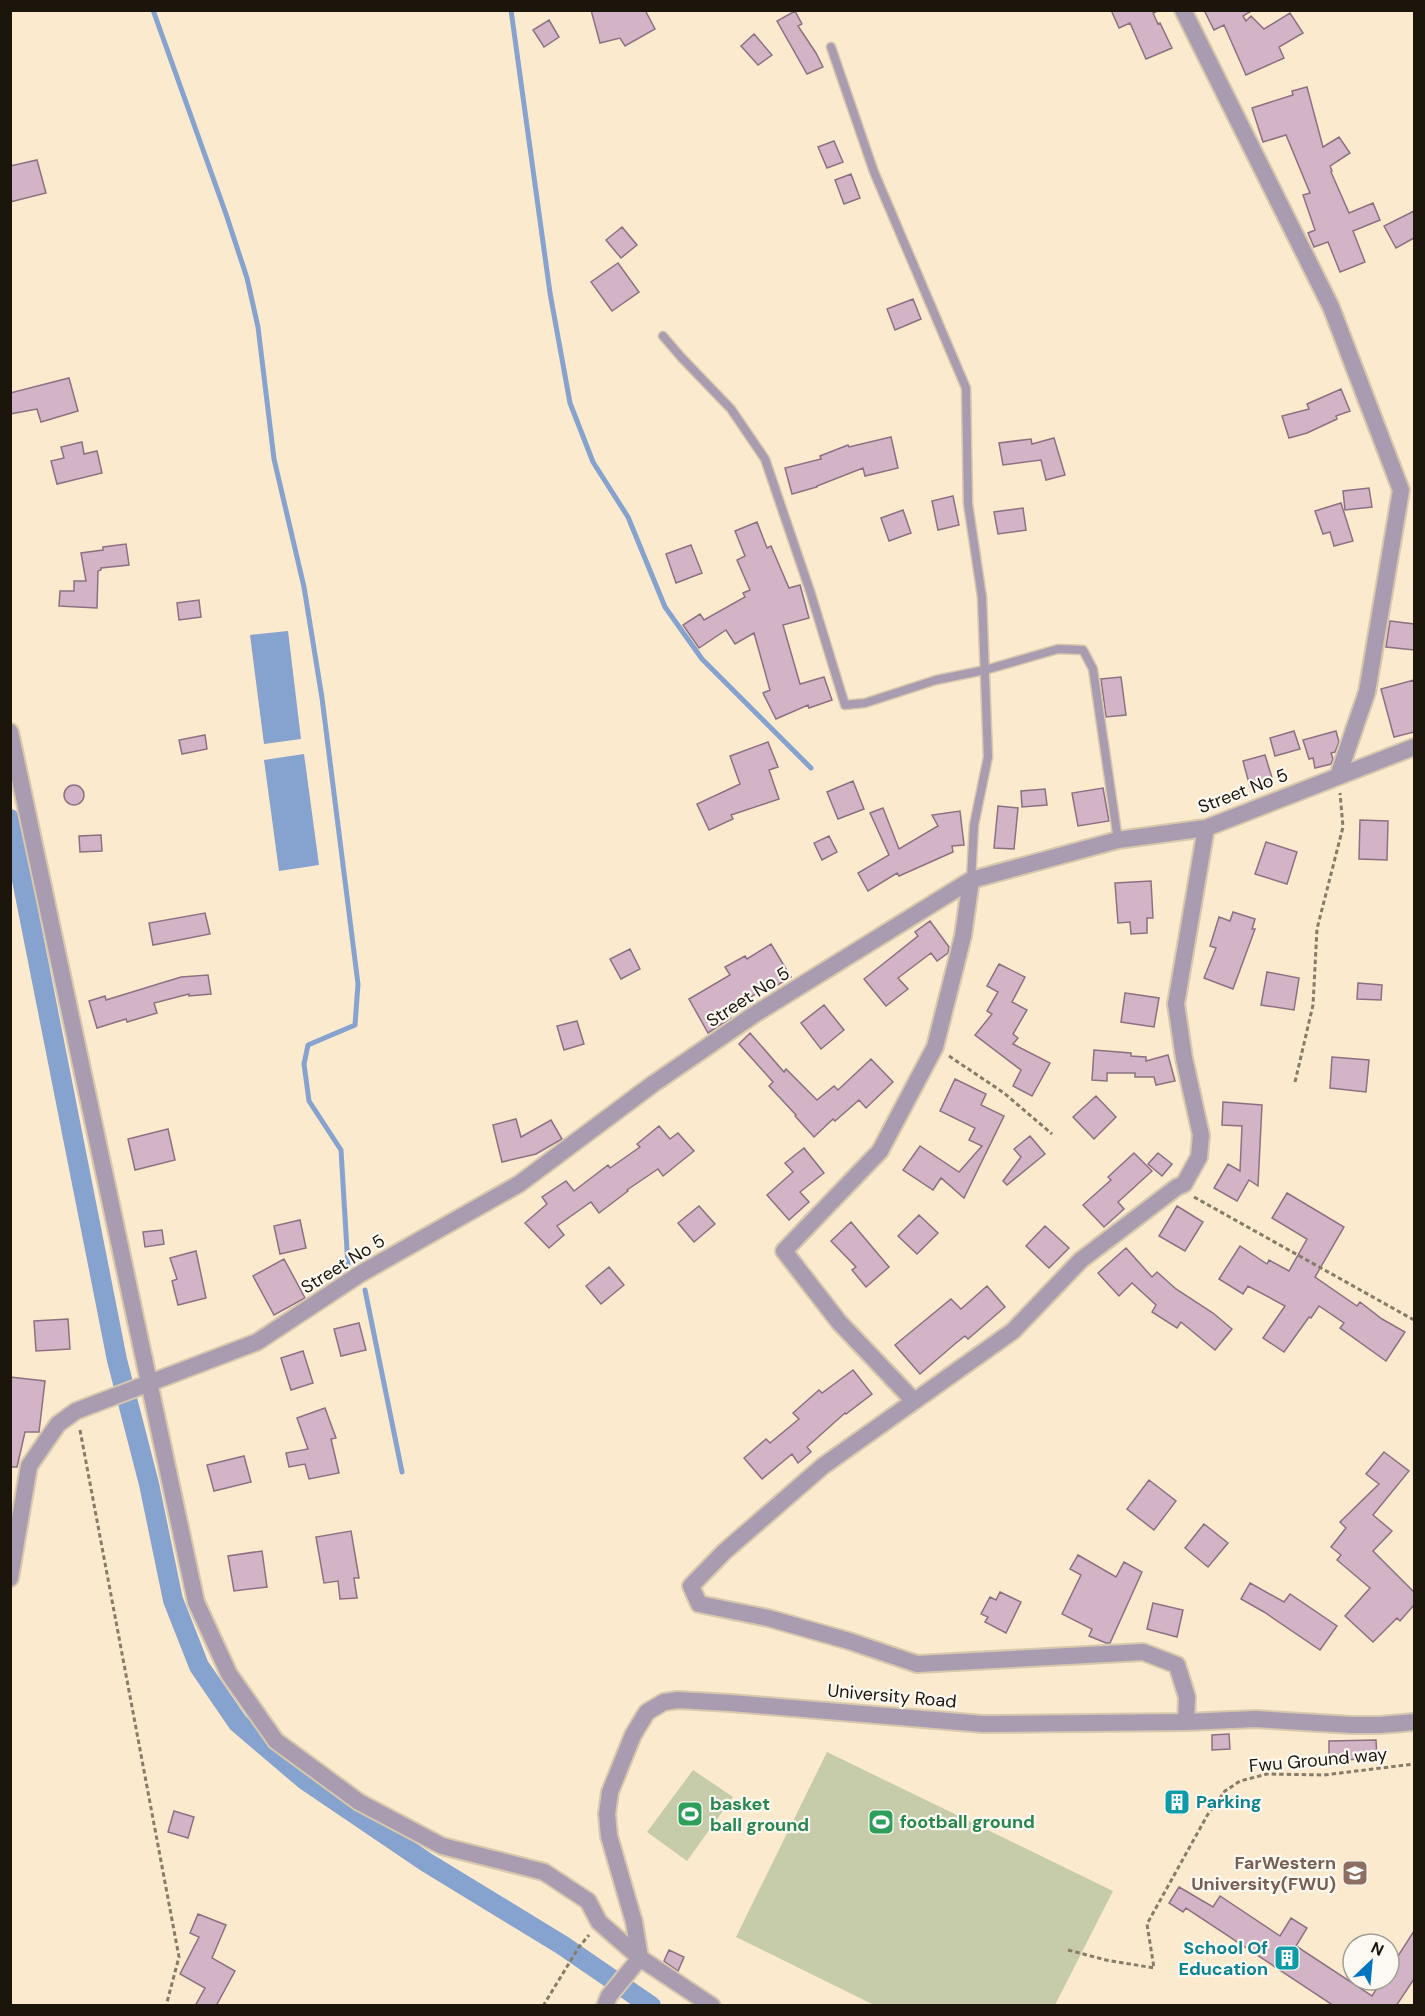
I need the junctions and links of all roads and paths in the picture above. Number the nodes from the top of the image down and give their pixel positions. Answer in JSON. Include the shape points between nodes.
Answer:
{"nodes":[{"id":1,"x":1183,"y":10,"type":"edge"},
{"id":2,"x":831,"y":46,"type":"dead end"},
{"id":3,"x":663,"y":336,"type":"dead end"},
{"id":4,"x":985,"y":670,"type":"junction"},
{"id":5,"x":10,"y":732,"type":"edge"},
{"id":6,"x":1414,"y":747,"type":"edge"},
{"id":7,"x":1338,"y":776,"type":"junction"},
{"id":8,"x":1206,"y":828,"type":"junction"},
{"id":9,"x":1118,"y":840,"type":"junction"},
{"id":10,"x":971,"y":880,"type":"junction"},
{"id":11,"x":934,"y":1047,"type":"junction"},
{"id":12,"x":1295,"y":1082,"type":"dead end"},
{"id":13,"x":1052,"y":1134,"type":"dead end"},
{"id":14,"x":1177,"y":1187,"type":"junction"},
{"id":15,"x":1414,"y":1320,"type":"edge"},
{"id":16,"x":143,"y":1385,"type":"junction"},
{"id":17,"x":914,"y":1401,"type":"junction"},
{"id":18,"x":76,"y":1411,"type":"junction"},
{"id":19,"x":10,"y":1578,"type":"edge"},
{"id":20,"x":1186,"y":1722,"type":"junction"},
{"id":21,"x":1414,"y":1722,"type":"edge"},
{"id":22,"x":1414,"y":1764,"type":"edge"},
{"id":23,"x":579,"y":1947,"type":"dead end"},
{"id":24,"x":1068,"y":1950,"type":"dead end"},
{"id":25,"x":640,"y":1958,"type":"junction"},
{"id":26,"x":607,"y":2001,"type":"edge"},
{"id":27,"x":166,"y":2006,"type":"edge"},
{"id":28,"x":543,"y":2006,"type":"edge"},
{"id":29,"x":712,"y":2006,"type":"edge"}],
"edges":[{"from":1,"to":7,"type":"street","via":[[1331,307],[1401,490],[1367,692]]},
{"from":2,"to":4,"type":"lane","via":[[874,172],[966,388],[968,504],[982,597]]},
{"from":3,"to":4,"type":"lane","via":[[732,409],[765,459],[844,705],[865,703],[936,680]]},
{"from":4,"to":9,"type":"lane","via":[[1058,649],[1083,650],[1093,669]]},
{"from":4,"to":10,"type":"lane","via":[[988,757],[974,825]]},
{"from":5,"to":16,"type":"street"},
{"from":6,"to":7,"type":"street","name":"Street No 5"},
{"from":7,"to":8,"type":"street","name":"Street No 5"},
{"from":7,"to":12,"type":"path","via":[[1343,826],[1317,929],[1313,1005]]},
{"from":8,"to":9,"type":"street","name":"Street No 5"},
{"from":8,"to":14,"type":"street","via":[[1176,1004],[1201,1135],[1198,1157],[1184,1184]]},
{"from":9,"to":10,"type":"street","name":"Street No 5"},
{"from":10,"to":11,"type":"street","via":[[963,936]]},
{"from":10,"to":16,"type":"street","name":"Street No 5","via":[[755,1014],[519,1184],[360,1274],[257,1342]]},
{"from":11,"to":13,"type":"path","via":[[1004,1093]]},
{"from":11,"to":17,"type":"street","via":[[880,1151],[784,1251],[839,1322]]},
{"from":14,"to":15,"type":"path"},
{"from":14,"to":17,"type":"street","via":[[1081,1260],[1013,1331]]},
{"from":16,"to":18,"type":"street","name":"Street No 5"},
{"from":16,"to":25,"type":"street","via":[[196,1602],[229,1674],[276,1740],[359,1802],[442,1846],[544,1872],[588,1901],[599,1922]]},
{"from":17,"to":20,"type":"street","via":[[823,1466],[724,1552],[691,1586],[699,1604],[768,1618],[916,1664],[1143,1652],[1177,1665],[1187,1697]]},
{"from":18,"to":19,"type":"street","name":"Street No 5","via":[[58,1424],[29,1466]]},
{"from":18,"to":27,"type":"path","via":[[179,1958]]},
{"from":20,"to":21,"type":"street","name":"University Road"},
{"from":20,"to":25,"type":"street","name":"University Road","via":[[983,1724],[731,1703],[664,1702],[647,1712],[633,1735],[610,1792],[607,1814]]},
{"from":22,"to":24,"type":"path","name":"Fwu Ground way","via":[[1324,1775],[1267,1774],[1240,1781],[1225,1791],[1208,1814],[1147,1924],[1154,1968]]},
{"from":23,"to":28,"type":"path"},
{"from":25,"to":26,"type":"street"},
{"from":25,"to":29,"type":"street"}]}
